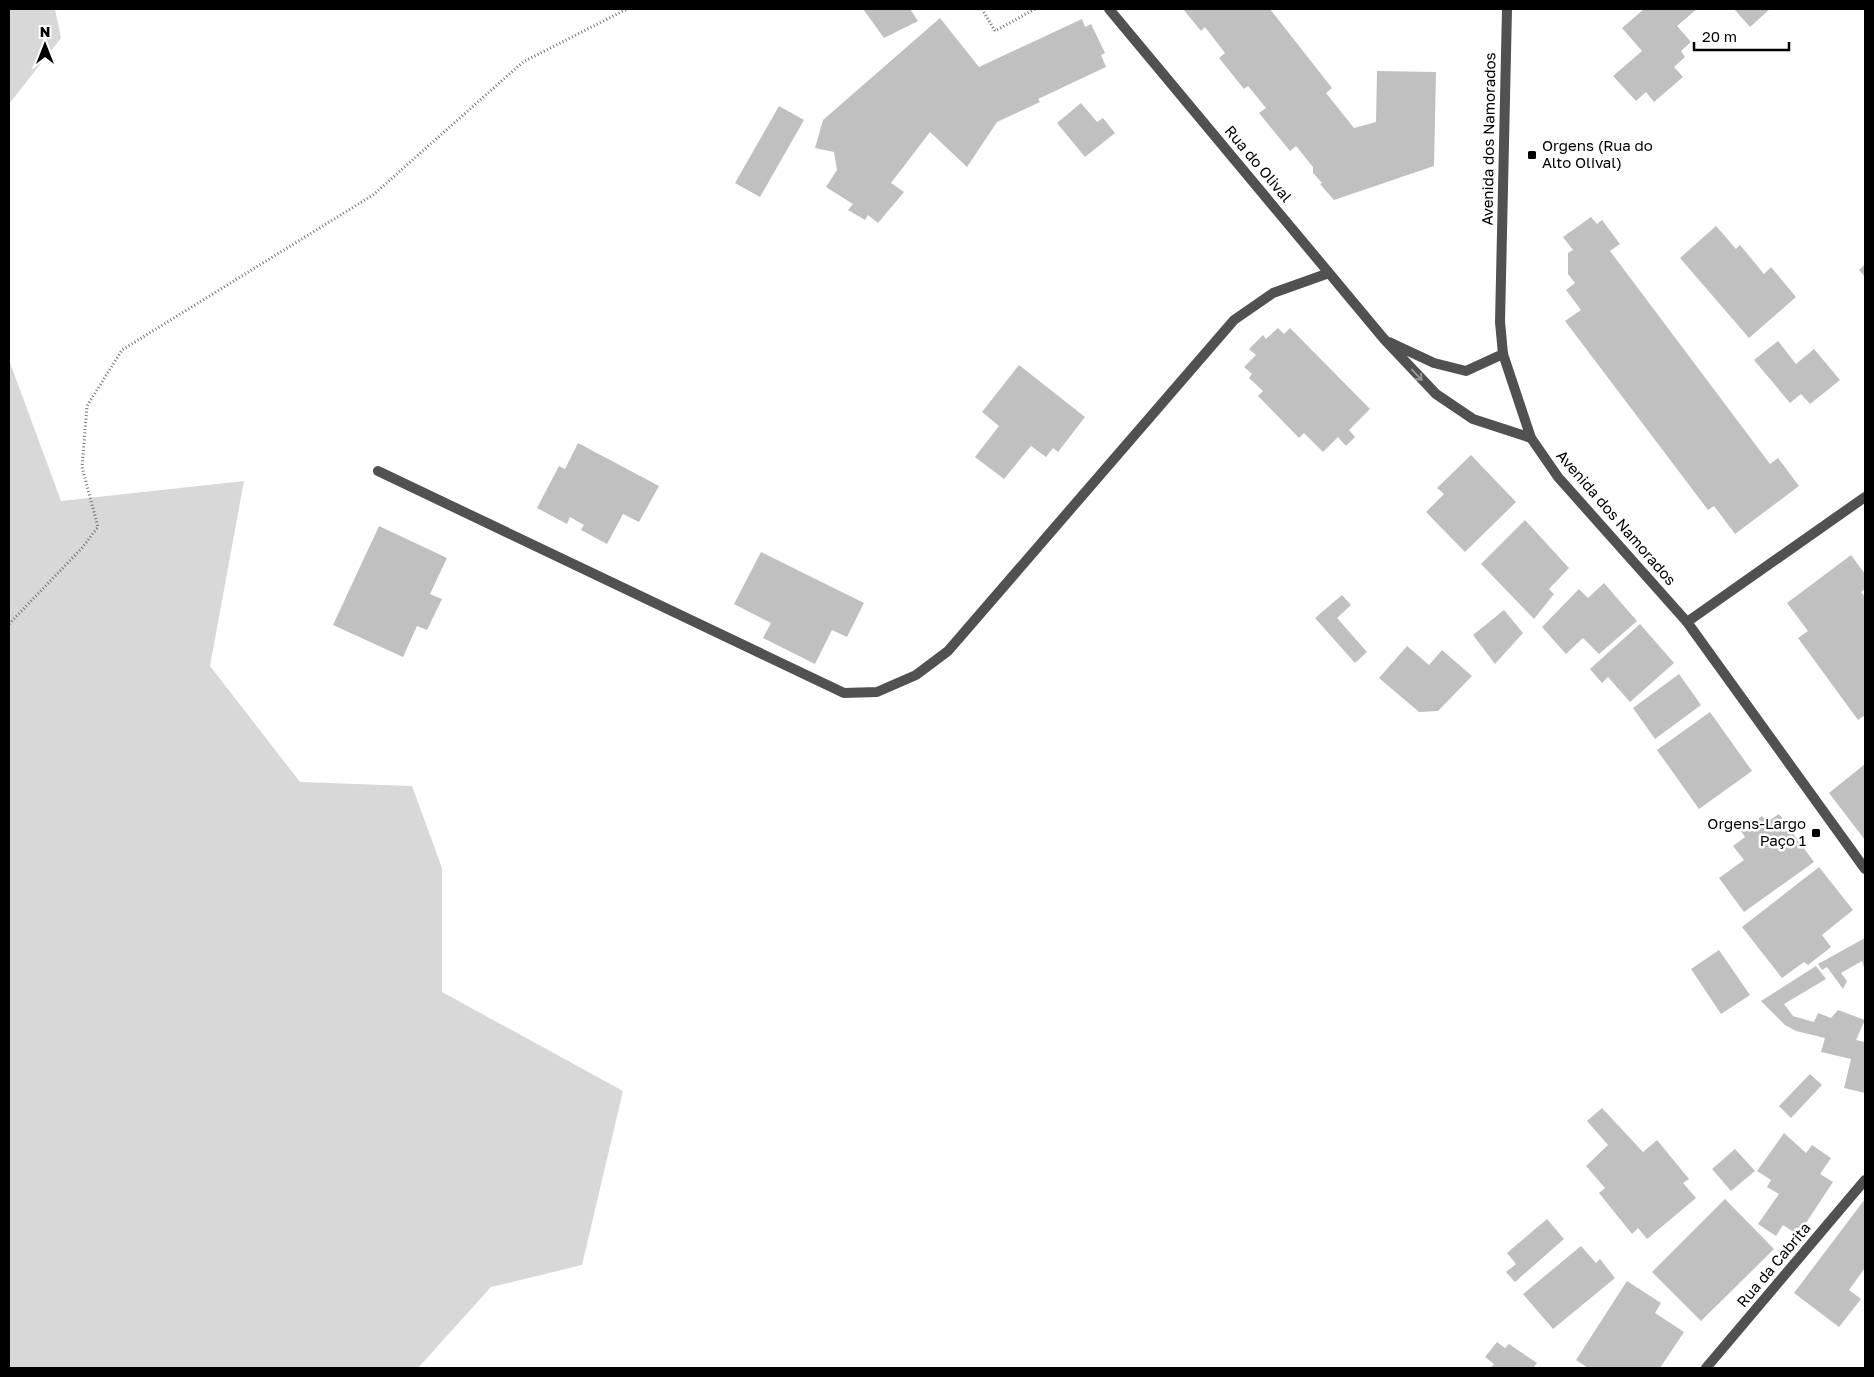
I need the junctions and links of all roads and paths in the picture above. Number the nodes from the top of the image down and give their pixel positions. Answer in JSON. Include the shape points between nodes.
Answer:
{"nodes":[{"id":1,"x":627,"y":9,"type":"edge"},
{"id":2,"x":982,"y":9,"type":"edge"},
{"id":3,"x":1035,"y":9,"type":"edge"},
{"id":4,"x":1109,"y":9,"type":"edge"},
{"id":5,"x":1507,"y":9,"type":"edge"},
{"id":6,"x":1329,"y":273,"type":"junction"},
{"id":7,"x":1384,"y":339,"type":"junction"},
{"id":8,"x":1503,"y":354,"type":"junction"},
{"id":9,"x":1531,"y":438,"type":"junction"},
{"id":10,"x":378,"y":471,"type":"dead end"},
{"id":11,"x":1865,"y":496,"type":"edge"},
{"id":12,"x":1687,"y":622,"type":"junction"},
{"id":13,"x":9,"y":624,"type":"edge"},
{"id":14,"x":1865,"y":869,"type":"edge"},
{"id":15,"x":1865,"y":1180,"type":"edge"},
{"id":16,"x":1706,"y":1368,"type":"edge"}],
"edges":[{"from":1,"to":13,"type":"path","via":[[523,62],[373,195],[122,350],[87,406],[82,467],[98,527]]},
{"from":2,"to":3,"type":"path","via":[[995,31]]},
{"from":4,"to":6,"type":"street","name":"Rua do Olival"},
{"from":5,"to":8,"type":"street","name":"Avenida dos Namorados","via":[[1500,322]]},
{"from":6,"to":7,"type":"street","name":"Rua do Olival"},
{"from":6,"to":10,"type":"street","via":[[1274,293],[1234,320],[948,651],[916,675],[877,692],[844,693]]},
{"from":7,"to":8,"type":"street","name":"Rua do Olival","via":[[1434,363],[1466,371]]},
{"from":7,"to":9,"type":"street","name":"Rua do Olival","one_way":true,"via":[[1436,394],[1473,419]]},
{"from":8,"to":9,"type":"street","name":"Avenida dos Namorados"},
{"from":9,"to":12,"type":"street","name":"Avenida dos Namorados","via":[[1558,477]]},
{"from":11,"to":12,"type":"street"},
{"from":12,"to":14,"type":"street","name":"Avenida dos Namorados"},
{"from":15,"to":16,"type":"street","name":"Rua da Cabrita"}]}
